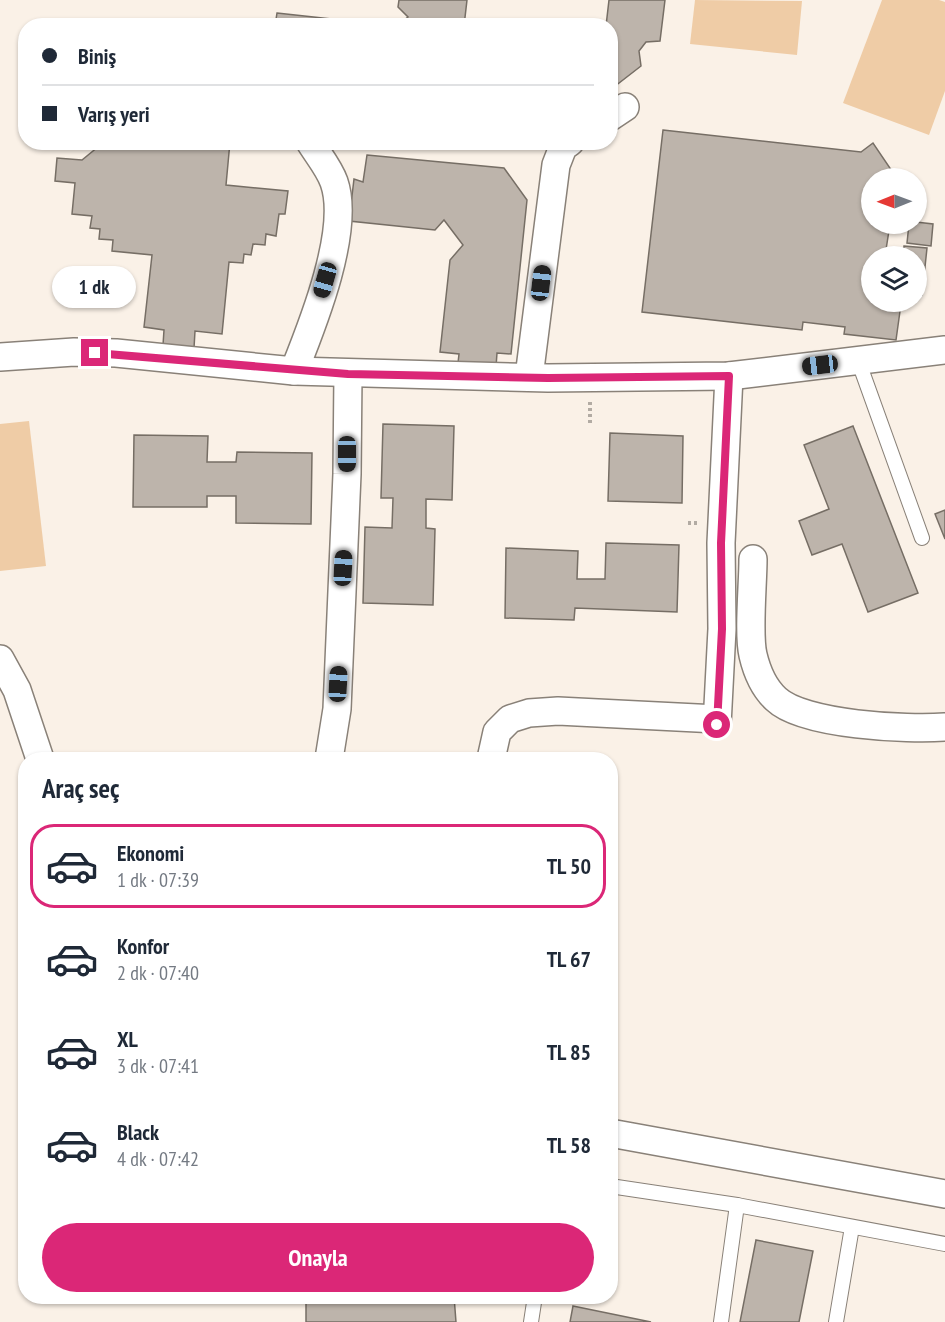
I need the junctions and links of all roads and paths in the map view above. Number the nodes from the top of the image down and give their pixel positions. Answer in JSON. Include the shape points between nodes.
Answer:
{"nodes":[{"id":1,"x":315,"y":150,"type":"edge"},
{"id":2,"x":562,"y":150,"type":"edge"},
{"id":3,"x":945,"y":350,"type":"edge"},
{"id":4,"x":0,"y":357,"type":"edge"},
{"id":5,"x":858,"y":360,"type":"junction"},
{"id":6,"x":294,"y":371,"type":"junction"},
{"id":7,"x":348,"y":374,"type":"junction"},
{"id":8,"x":729,"y":376,"type":"junction"},
{"id":9,"x":529,"y":377,"type":"junction"},
{"id":10,"x":922,"y":538,"type":"dead end"},
{"id":11,"x":753,"y":560,"type":"dead end"},
{"id":12,"x":0,"y":659,"type":"edge"},
{"id":13,"x":945,"y":727,"type":"edge"},
{"id":14,"x":38,"y":752,"type":"edge"},
{"id":15,"x":329,"y":752,"type":"edge"},
{"id":16,"x":493,"y":752,"type":"edge"},
{"id":17,"x":618,"y":1134,"type":"edge"},
{"id":18,"x":618,"y":1187,"type":"edge"},
{"id":19,"x":943,"y":1191,"type":"edge"},
{"id":20,"x":737,"y":1205,"type":"junction"},
{"id":21,"x":852,"y":1227,"type":"junction"},
{"id":22,"x":945,"y":1244,"type":"edge"},
{"id":23,"x":534,"y":1304,"type":"edge"},
{"id":24,"x":531,"y":1322,"type":"edge"},
{"id":25,"x":721,"y":1322,"type":"edge"},
{"id":26,"x":836,"y":1322,"type":"edge"}],
"edges":[{"from":1,"to":6,"type":"street","via":[[334,184],[336,230],[314,321]]},
{"from":2,"to":9,"type":"street","via":[[556,165]]},
{"from":3,"to":5,"type":"street"},
{"from":4,"to":6,"type":"street","via":[[116,353]]},
{"from":5,"to":8,"type":"street"},
{"from":5,"to":10,"type":"lane"},
{"from":6,"to":7,"type":"street"},
{"from":7,"to":9,"type":"street"},
{"from":7,"to":15,"type":"street","via":[[338,709]]},
{"from":8,"to":9,"type":"street"},
{"from":8,"to":16,"type":"street","via":[[717,722],[558,711],[529,713],[510,718],[497,732]]},
{"from":11,"to":13,"type":"street","via":[[752,654],[762,683],[777,701],[808,714],[847,722],[882,727]]},
{"from":12,"to":14,"type":"street","via":[[17,690]]},
{"from":17,"to":19,"type":"street"},
{"from":18,"to":20,"type":"lane"},
{"from":20,"to":21,"type":"lane"},
{"from":20,"to":25,"type":"lane"},
{"from":21,"to":22,"type":"lane"},
{"from":21,"to":26,"type":"lane"},
{"from":23,"to":24,"type":"lane"}]}
